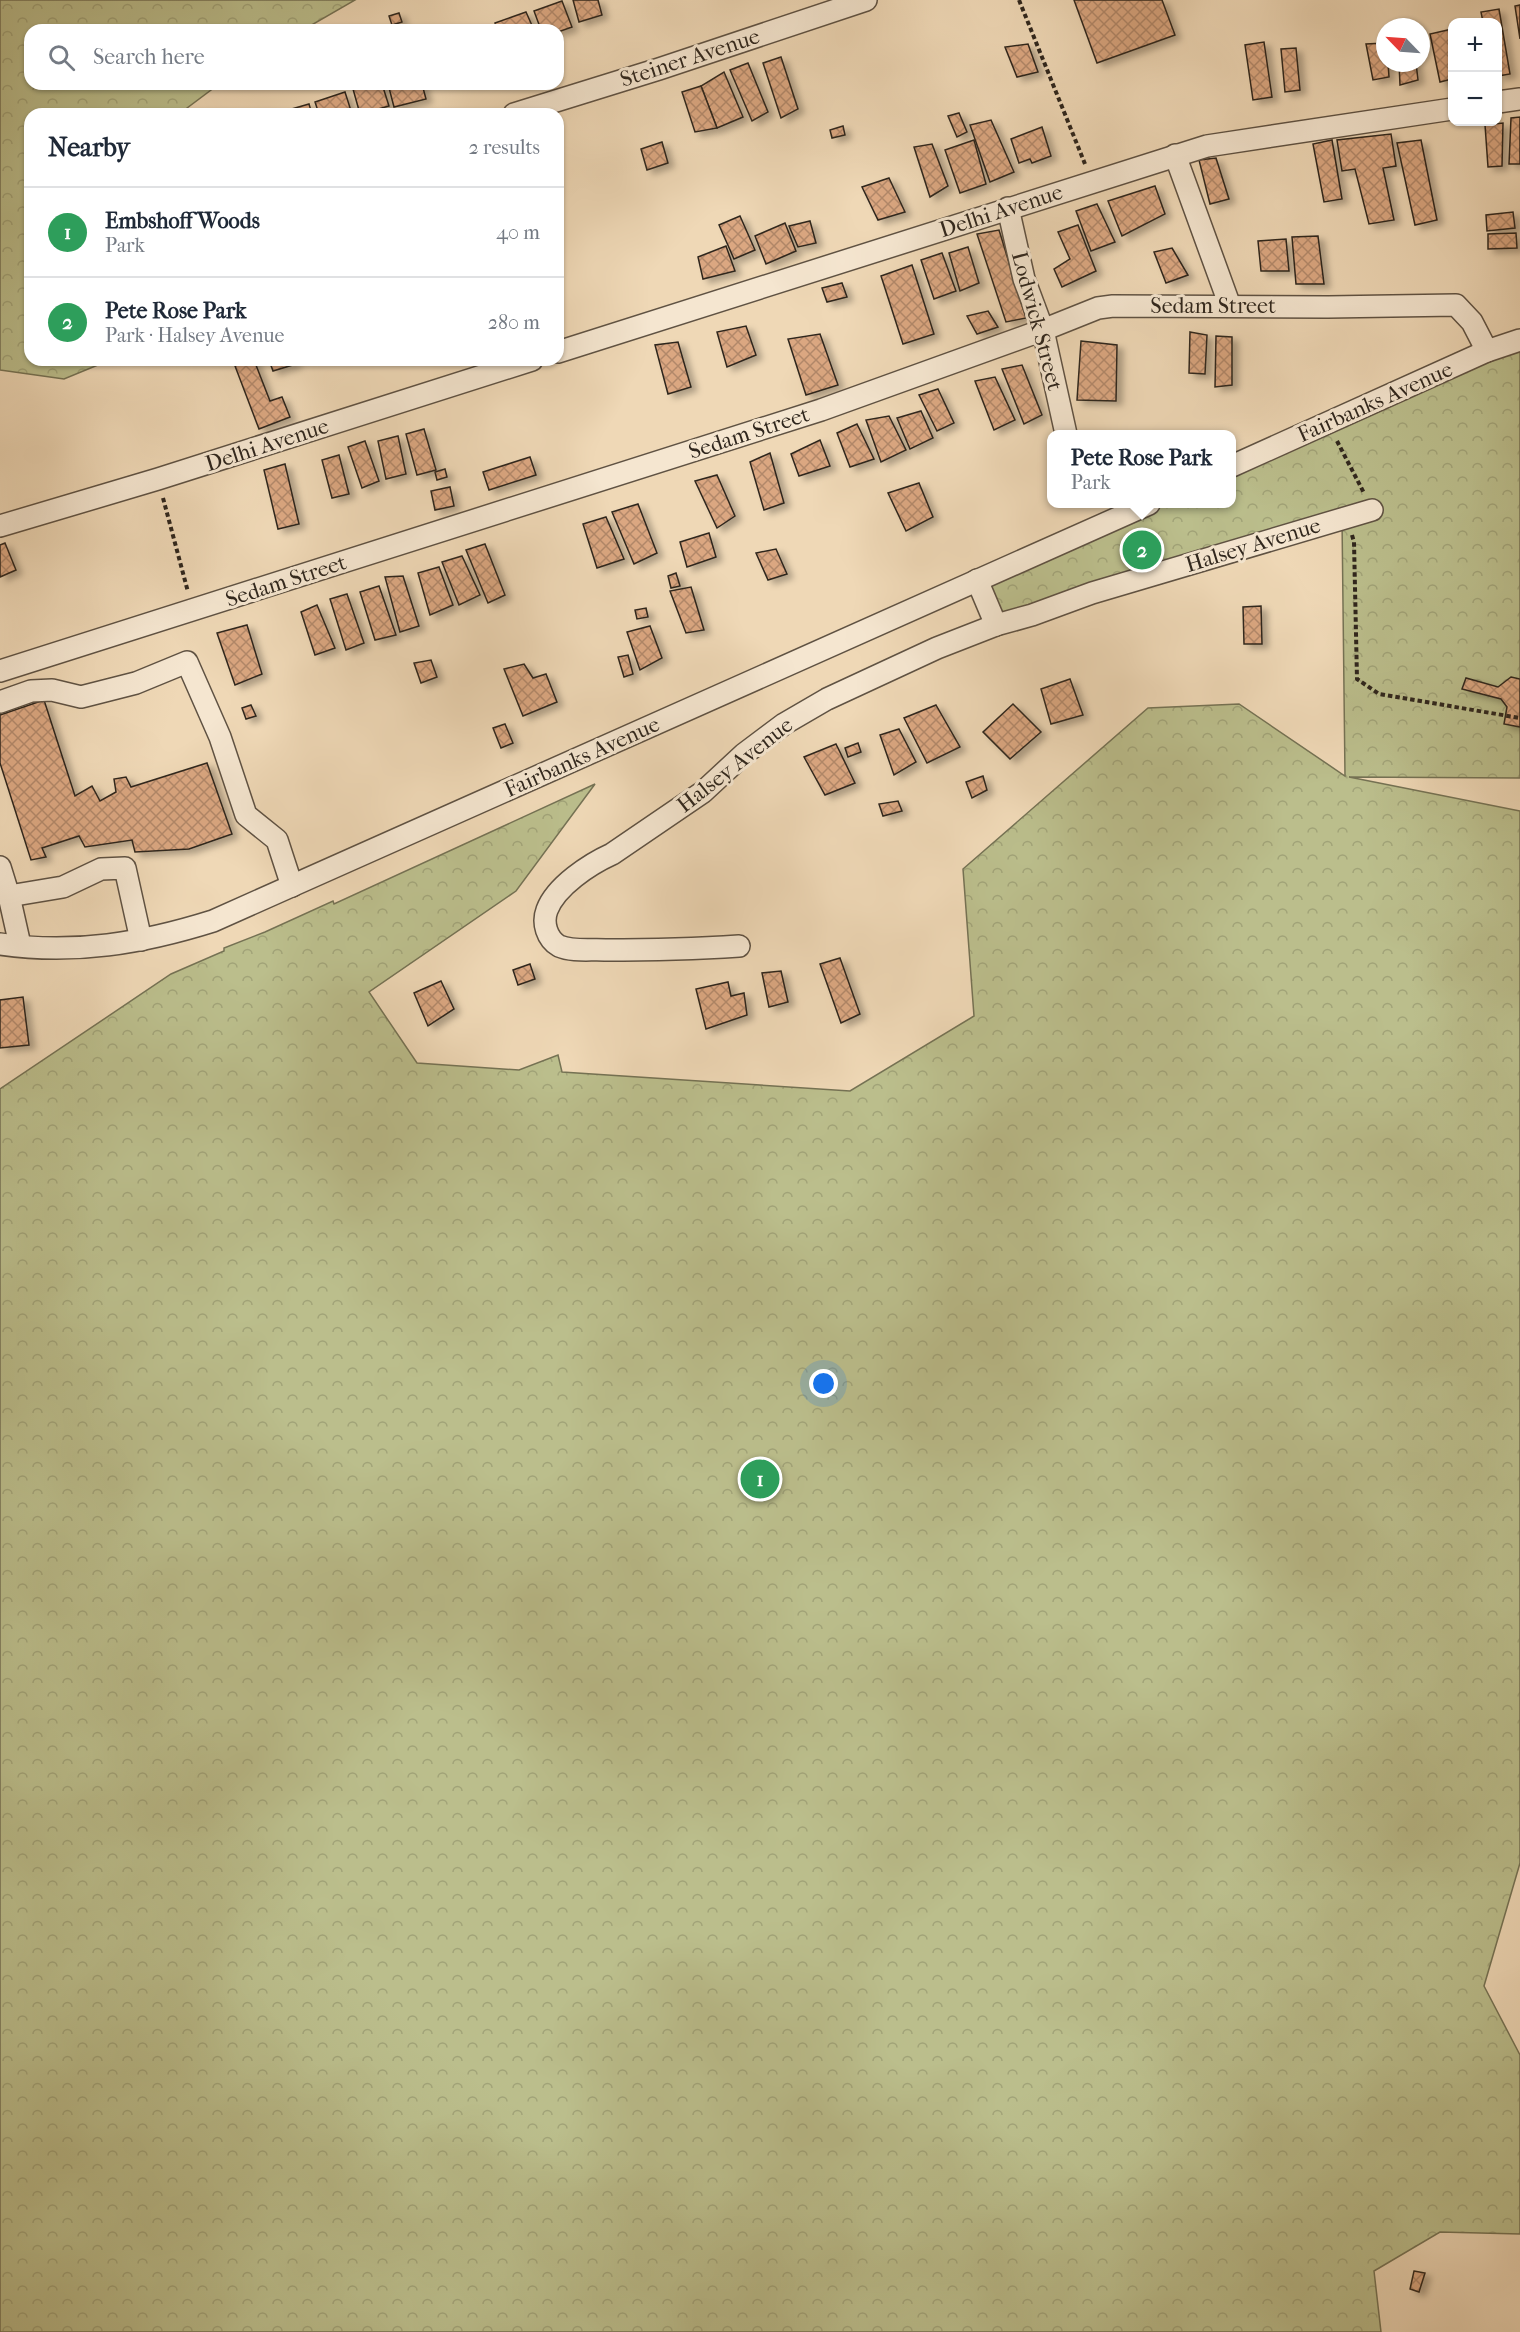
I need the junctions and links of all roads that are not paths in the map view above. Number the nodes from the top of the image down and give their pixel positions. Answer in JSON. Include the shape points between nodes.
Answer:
{"nodes":[{"id":1,"x":866,"y":0,"type":"edge"},
{"id":2,"x":1520,"y":99,"type":"edge"},
{"id":3,"x":1502,"y":101,"type":"edge"},
{"id":4,"x":533,"y":108,"type":"edge"},
{"id":5,"x":1448,"y":110,"type":"edge"},
{"id":6,"x":1175,"y":155,"type":"junction"},
{"id":7,"x":1008,"y":208,"type":"junction"},
{"id":8,"x":1230,"y":306,"type":"junction"},
{"id":9,"x":1043,"y":330,"type":"junction"},
{"id":10,"x":1520,"y":340,"type":"edge"},
{"id":11,"x":564,"y":350,"type":"edge"},
{"id":12,"x":1487,"y":351,"type":"junction"},
{"id":13,"x":513,"y":366,"type":"edge"},
{"id":14,"x":1065,"y":430,"type":"edge"},
{"id":15,"x":1236,"y":464,"type":"edge"},
{"id":16,"x":1140,"y":508,"type":"edge"},
{"id":17,"x":1372,"y":510,"type":"road end"},
{"id":18,"x":0,"y":526,"type":"edge"},
{"id":19,"x":977,"y":580,"type":"junction"},
{"id":20,"x":996,"y":625,"type":"junction"},
{"id":21,"x":0,"y":671,"type":"edge"},
{"id":22,"x":0,"y":702,"type":"edge"},
{"id":23,"x":0,"y":867,"type":"edge"},
{"id":24,"x":292,"y":886,"type":"junction"},
{"id":25,"x":9,"y":896,"type":"junction"},
{"id":26,"x":141,"y":940,"type":"junction"},
{"id":27,"x":10,"y":945,"type":"edge"},
{"id":28,"x":739,"y":946,"type":"dead end"}],
"edges":[{"from":1,"to":4,"type":"street","name":"Steiner Avenue"},
{"from":2,"to":3,"type":"street"},
{"from":5,"to":6,"type":"street","name":"Delhi Avenue","via":[[1207,146]]},
{"from":6,"to":7,"type":"street","name":"Delhi Avenue"},
{"from":6,"to":8,"type":"street"},
{"from":7,"to":9,"type":"street","name":"Lodwick Street","via":[[1024,279]]},
{"from":7,"to":11,"type":"street","name":"Delhi Avenue"},
{"from":8,"to":9,"type":"street","name":"Sedam Street","via":[[1113,306]]},
{"from":8,"to":12,"type":"street","name":"Sedam Street","via":[[1456,304],[1472,322]]},
{"from":9,"to":14,"type":"street","name":"Lodwick Street"},
{"from":9,"to":21,"type":"street","name":"Sedam Street","via":[[810,414]]},
{"from":10,"to":12,"type":"street","name":"Fairbanks Avenue"},
{"from":12,"to":15,"type":"street","name":"Fairbanks Avenue"},
{"from":13,"to":18,"type":"street","name":"Delhi Avenue","via":[[158,480]]},
{"from":16,"to":19,"type":"street","name":"Fairbanks Avenue"},
{"from":17,"to":20,"type":"street","name":"Halsey Avenue"},
{"from":19,"to":20,"type":"street"},
{"from":19,"to":24,"type":"street","name":"Fairbanks Avenue"},
{"from":20,"to":28,"type":"street","name":"Halsey Avenue","via":[[827,699],[784,724],[703,792],[576,876],[548,908],[545,919],[546,931],[553,941],[575,949]]},
{"from":22,"to":24,"type":"street","via":[[52,690],[81,697],[136,683],[187,662],[220,737],[246,815],[277,840]]},
{"from":23,"to":25,"type":"street"},
{"from":24,"to":26,"type":"street","name":"Fairbanks Avenue","via":[[213,921]]},
{"from":25,"to":26,"type":"street","via":[[63,887],[101,869],[125,868]]},
{"from":25,"to":27,"type":"street"},
{"from":26,"to":27,"type":"street","name":"Fairbanks Avenue","via":[[65,948]]}]}
